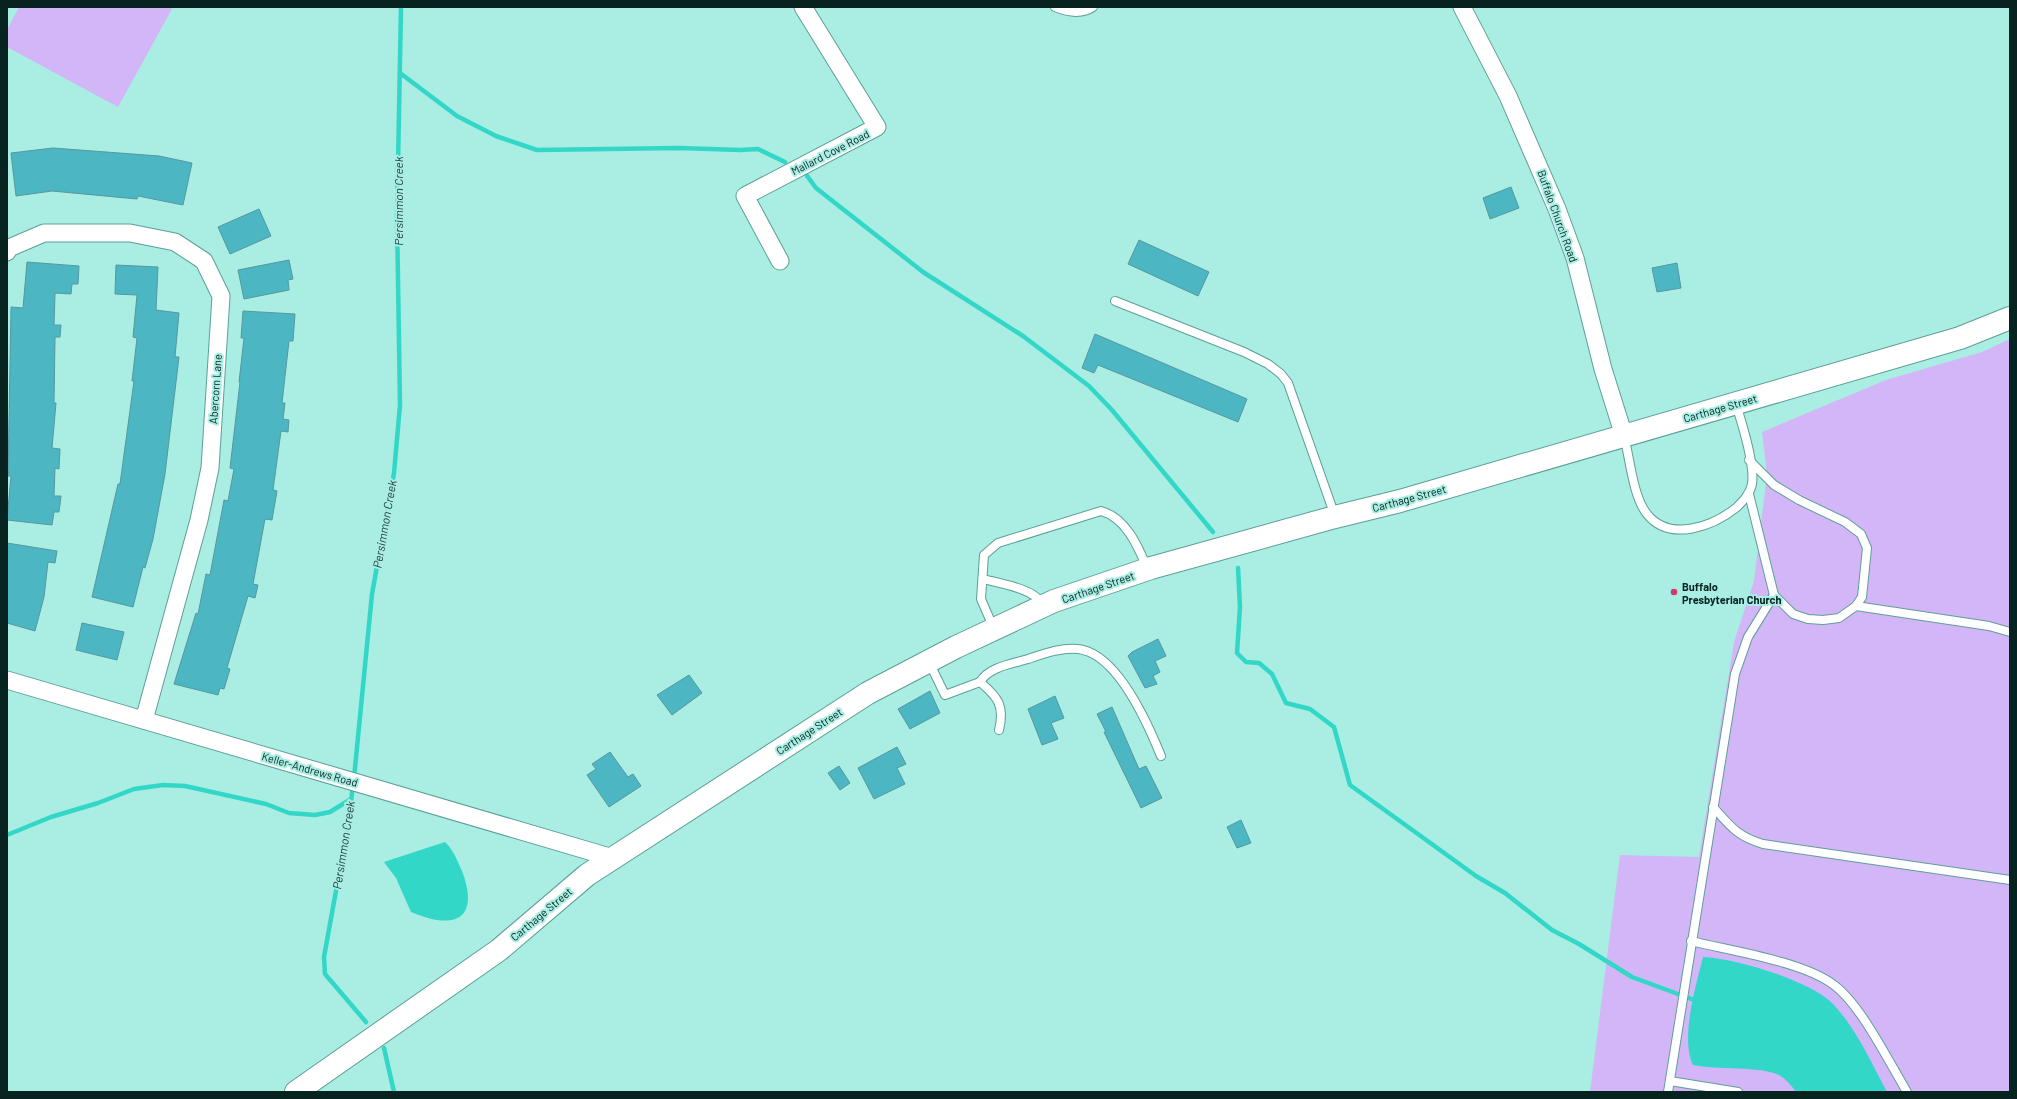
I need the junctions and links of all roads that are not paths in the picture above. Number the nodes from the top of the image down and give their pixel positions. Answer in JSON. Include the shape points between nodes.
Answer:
{"nodes":[{"id":1,"x":803,"y":7,"type":"edge"},
{"id":2,"x":1054,"y":7,"type":"edge"},
{"id":3,"x":1093,"y":7,"type":"edge"},
{"id":4,"x":1462,"y":7,"type":"edge"},
{"id":5,"x":7,"y":252,"type":"edge"},
{"id":6,"x":780,"y":261,"type":"dead end"},
{"id":7,"x":1115,"y":301,"type":"dead end"},
{"id":8,"x":2010,"y":318,"type":"edge"},
{"id":9,"x":1735,"y":403,"type":"junction"},
{"id":10,"x":1624,"y":436,"type":"junction"},
{"id":11,"x":1749,"y":460,"type":"junction"},
{"id":12,"x":1749,"y":494,"type":"junction"},
{"id":13,"x":1335,"y":517,"type":"junction"},
{"id":14,"x":1147,"y":570,"type":"junction"},
{"id":15,"x":983,"y":579,"type":"junction"},
{"id":16,"x":1774,"y":595,"type":"junction"},
{"id":17,"x":1856,"y":606,"type":"junction"},
{"id":18,"x":1043,"y":607,"type":"junction"},
{"id":19,"x":994,"y":629,"type":"junction"},
{"id":20,"x":2010,"y":632,"type":"edge"},
{"id":21,"x":929,"y":661,"type":"junction"},
{"id":22,"x":7,"y":680,"type":"edge"},
{"id":23,"x":980,"y":682,"type":"junction"},
{"id":24,"x":144,"y":720,"type":"junction"},
{"id":25,"x":999,"y":730,"type":"dead end"},
{"id":26,"x":1161,"y":756,"type":"dead end"},
{"id":27,"x":1714,"y":807,"type":"junction"},
{"id":28,"x":613,"y":858,"type":"junction"},
{"id":29,"x":2010,"y":880,"type":"edge"},
{"id":30,"x":1691,"y":941,"type":"junction"},
{"id":31,"x":1670,"y":1082,"type":"junction"},
{"id":32,"x":296,"y":1092,"type":"edge"},
{"id":33,"x":1668,"y":1092,"type":"edge"},
{"id":34,"x":1738,"y":1092,"type":"edge"},
{"id":35,"x":1907,"y":1092,"type":"edge"}],
"edges":[{"from":1,"to":6,"type":"street","name":"Mallard Cove Road","via":[[877,127],[745,196]]},
{"from":2,"to":3,"type":"lane","via":[[1073,12],[1086,11]]},
{"from":4,"to":10,"type":"street","name":"Buffalo Church Road","via":[[1508,96],[1557,209],[1575,258],[1603,369]]},
{"from":5,"to":24,"type":"street","name":"Abercorn Lane","via":[[9,248],[44,233],[130,233],[175,242],[204,261],[221,296],[210,468],[199,520]]},
{"from":7,"to":13,"type":"lane","via":[[1244,352],[1281,374],[1288,383]]},
{"from":8,"to":9,"type":"main road","name":"Carthage Street","via":[[1960,338]]},
{"from":9,"to":10,"type":"main road","name":"Carthage Street"},
{"from":9,"to":11,"type":"lane"},
{"from":10,"to":12,"type":"lane","via":[[1639,502],[1647,515],[1659,525],[1674,530],[1708,525],[1728,514]]},
{"from":10,"to":13,"type":"main road","name":"Carthage Street","via":[[1400,501]]},
{"from":11,"to":12,"type":"lane","via":[[1752,485]]},
{"from":11,"to":17,"type":"lane","via":[[1774,485],[1845,522],[1860,534],[1866,548],[1862,597]]},
{"from":12,"to":16,"type":"lane"},
{"from":13,"to":14,"type":"main road","name":"Carthage Street"},
{"from":14,"to":15,"type":"lane","via":[[1133,538],[1118,520],[1102,511],[998,544],[984,555]]},
{"from":14,"to":18,"type":"main road","name":"Carthage Street"},
{"from":15,"to":18,"type":"lane","via":[[1035,595]]},
{"from":15,"to":19,"type":"lane","via":[[981,599]]},
{"from":16,"to":17,"type":"lane","via":[[1792,614],[1808,619],[1839,618]]},
{"from":16,"to":27,"type":"lane","via":[[1748,637],[1735,674]]},
{"from":17,"to":20,"type":"lane","via":[[1989,626]]},
{"from":18,"to":19,"type":"main road","name":"Carthage Street"},
{"from":19,"to":21,"type":"main road","name":"Carthage Street"},
{"from":21,"to":23,"type":"lane","via":[[945,695]]},
{"from":21,"to":28,"type":"main road","name":"Carthage Street","via":[[868,693]]},
{"from":22,"to":24,"type":"street","name":"Keller-Andrews Road"},
{"from":23,"to":25,"type":"lane","via":[[995,694],[1002,716]]},
{"from":23,"to":26,"type":"lane","via":[[984,675],[1035,657],[1063,650],[1078,649],[1092,652],[1124,684],[1150,730]]},
{"from":24,"to":28,"type":"street","name":"Keller-Andrews Road"},
{"from":27,"to":29,"type":"lane","via":[[1734,831],[1763,844]]},
{"from":27,"to":30,"type":"lane"},
{"from":28,"to":32,"type":"main road","name":"Carthage Street","via":[[587,875],[500,950]]},
{"from":30,"to":31,"type":"lane"},
{"from":30,"to":35,"type":"lane","via":[[1780,962],[1833,984],[1859,1012]]},
{"from":31,"to":33,"type":"lane"},
{"from":31,"to":34,"type":"lane"}]}
